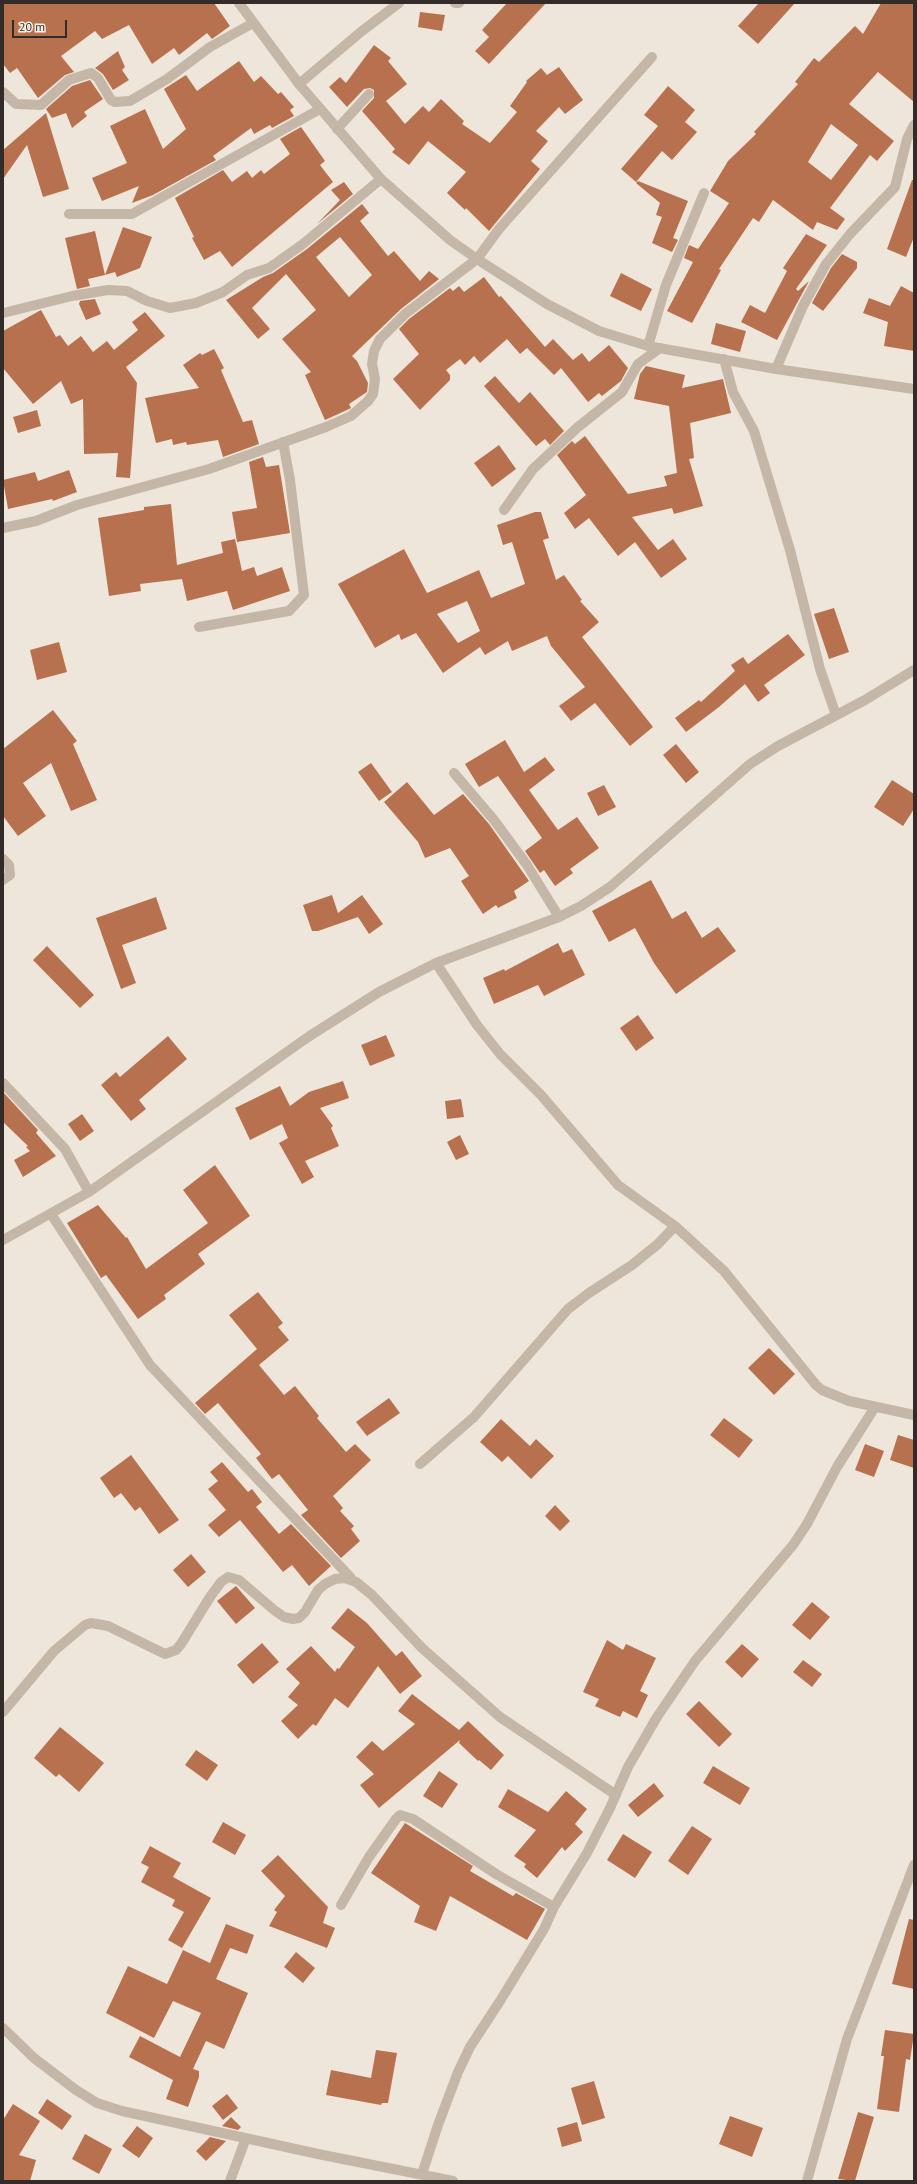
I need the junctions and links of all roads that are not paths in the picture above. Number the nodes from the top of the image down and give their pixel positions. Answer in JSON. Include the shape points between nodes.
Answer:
{"nodes":[{"id":1,"x":239,"y":3,"type":"edge"},
{"id":2,"x":399,"y":3,"type":"edge"},
{"id":3,"x":455,"y":3,"type":"edge"},
{"id":4,"x":459,"y":3,"type":"edge"},
{"id":5,"x":253,"y":24,"type":"junction"},
{"id":6,"x":652,"y":57,"type":"dead end"},
{"id":7,"x":299,"y":84,"type":"junction"},
{"id":8,"x":3,"y":92,"type":"edge"},
{"id":9,"x":369,"y":94,"type":"dead end"},
{"id":10,"x":320,"y":109,"type":"junction"},
{"id":11,"x":914,"y":125,"type":"edge"},
{"id":12,"x":337,"y":129,"type":"junction"},
{"id":13,"x":381,"y":179,"type":"junction"},
{"id":14,"x":704,"y":192,"type":"dead end"},
{"id":15,"x":70,"y":214,"type":"dead end"},
{"id":16,"x":476,"y":259,"type":"junction"},
{"id":17,"x":3,"y":313,"type":"edge"},
{"id":18,"x":648,"y":346,"type":"junction"},
{"id":19,"x":660,"y":348,"type":"junction"},
{"id":20,"x":724,"y":359,"type":"junction"},
{"id":21,"x":776,"y":369,"type":"junction"},
{"id":22,"x":914,"y":389,"type":"edge"},
{"id":23,"x":283,"y":442,"type":"junction"},
{"id":24,"x":504,"y":510,"type":"dead end"},
{"id":25,"x":3,"y":528,"type":"edge"},
{"id":26,"x":200,"y":627,"type":"dead end"},
{"id":27,"x":914,"y":670,"type":"edge"},
{"id":28,"x":836,"y":715,"type":"junction"},
{"id":29,"x":454,"y":773,"type":"dead end"},
{"id":30,"x":3,"y":859,"type":"edge"},
{"id":31,"x":3,"y":880,"type":"edge"},
{"id":32,"x":559,"y":917,"type":"junction"},
{"id":33,"x":436,"y":963,"type":"junction"},
{"id":34,"x":3,"y":1083,"type":"edge"},
{"id":35,"x":89,"y":1192,"type":"junction"},
{"id":36,"x":51,"y":1214,"type":"junction"},
{"id":37,"x":675,"y":1226,"type":"junction"},
{"id":38,"x":3,"y":1240,"type":"edge"},
{"id":39,"x":875,"y":1407,"type":"junction"},
{"id":40,"x":914,"y":1415,"type":"edge"},
{"id":41,"x":420,"y":1464,"type":"dead end"},
{"id":42,"x":350,"y":1579,"type":"junction"},
{"id":43,"x":3,"y":1712,"type":"edge"},
{"id":44,"x":616,"y":1795,"type":"junction"},
{"id":45,"x":914,"y":1865,"type":"edge"},
{"id":46,"x":341,"y":1905,"type":"dead end"},
{"id":47,"x":554,"y":1907,"type":"junction"},
{"id":48,"x":3,"y":2028,"type":"edge"},
{"id":49,"x":246,"y":2138,"type":"junction"},
{"id":50,"x":428,"y":2177,"type":"edge"},
{"id":51,"x":230,"y":2181,"type":"edge"},
{"id":52,"x":453,"y":2181,"type":"edge"},
{"id":53,"x":807,"y":2181,"type":"edge"}],
"edges":[{"from":1,"to":5,"type":"street"},
{"from":2,"to":7,"type":"street"},
{"from":3,"to":4,"type":"street"},
{"from":5,"to":7,"type":"street"},
{"from":5,"to":8,"type":"street","via":[[210,48],[167,79],[130,101],[111,100],[98,78],[91,73],[69,80],[41,106],[16,104]]},
{"from":6,"to":16,"type":"street","via":[[499,229]]},
{"from":7,"to":10,"type":"street"},
{"from":9,"to":12,"type":"street"},
{"from":10,"to":12,"type":"street"},
{"from":10,"to":15,"type":"street","via":[[132,214]]},
{"from":11,"to":21,"type":"street","via":[[907,139],[896,187],[850,234],[826,264],[803,306]]},
{"from":12,"to":13,"type":"street"},
{"from":13,"to":16,"type":"street","via":[[406,203]]},
{"from":13,"to":17,"type":"street","via":[[303,244],[269,268],[247,275],[223,292],[196,303],[170,308],[127,291],[108,290]]},
{"from":14,"to":18,"type":"street","via":[[666,285]]},
{"from":16,"to":18,"type":"street","via":[[578,321],[615,337]]},
{"from":16,"to":23,"type":"street","via":[[405,314],[380,339],[374,351],[372,364],[375,387],[368,401],[351,416]]},
{"from":18,"to":19,"type":"street"},
{"from":19,"to":20,"type":"street"},
{"from":19,"to":24,"type":"street","via":[[638,364],[622,392],[578,427],[533,469]]},
{"from":20,"to":21,"type":"street"},
{"from":20,"to":28,"type":"street","via":[[733,392],[754,431],[790,550],[820,669]]},
{"from":21,"to":22,"type":"street"},
{"from":23,"to":25,"type":"street","via":[[209,469],[78,505],[36,521]]},
{"from":23,"to":26,"type":"street","via":[[304,595],[289,612]]},
{"from":27,"to":28,"type":"street"},
{"from":28,"to":32,"type":"street","via":[[750,764],[610,886],[581,906]]},
{"from":29,"to":32,"type":"street","via":[[494,820],[527,865]]},
{"from":30,"to":31,"type":"street","via":[[9,865],[10,875]]},
{"from":32,"to":33,"type":"street"},
{"from":33,"to":35,"type":"street","via":[[379,992],[308,1037]]},
{"from":33,"to":37,"type":"street","via":[[490,1042],[541,1095],[612,1179]]},
{"from":34,"to":35,"type":"street","via":[[65,1149]]},
{"from":35,"to":36,"type":"street"},
{"from":36,"to":38,"type":"street"},
{"from":36,"to":42,"type":"street","via":[[150,1365]]},
{"from":37,"to":39,"type":"street","via":[[724,1271],[816,1385],[838,1397]]},
{"from":37,"to":41,"type":"street","via":[[632,1266],[568,1309],[474,1417]]},
{"from":39,"to":40,"type":"street"},
{"from":39,"to":44,"type":"street","via":[[837,1467],[793,1545],[695,1661],[661,1711],[628,1767]]},
{"from":42,"to":43,"type":"street","via":[[334,1579],[325,1584],[318,1590],[305,1612],[299,1618],[293,1619],[284,1617],[274,1610],[239,1580],[228,1577],[221,1582],[181,1644],[176,1650],[165,1654],[108,1626],[91,1623],[85,1625],[54,1650]]},
{"from":42,"to":44,"type":"street","via":[[372,1595],[422,1648],[500,1717]]},
{"from":44,"to":47,"type":"street","via":[[587,1853]]},
{"from":45,"to":53,"type":"street","via":[[847,2039]]},
{"from":46,"to":47,"type":"street","via":[[369,1857],[400,1815],[413,1819],[496,1874]]},
{"from":47,"to":50,"type":"street","via":[[470,2047],[458,2072],[438,2125]]},
{"from":48,"to":49,"type":"street","via":[[34,2058],[97,2103],[122,2111]]},
{"from":49,"to":50,"type":"street"},
{"from":49,"to":51,"type":"street"},
{"from":50,"to":52,"type":"street"}]}
